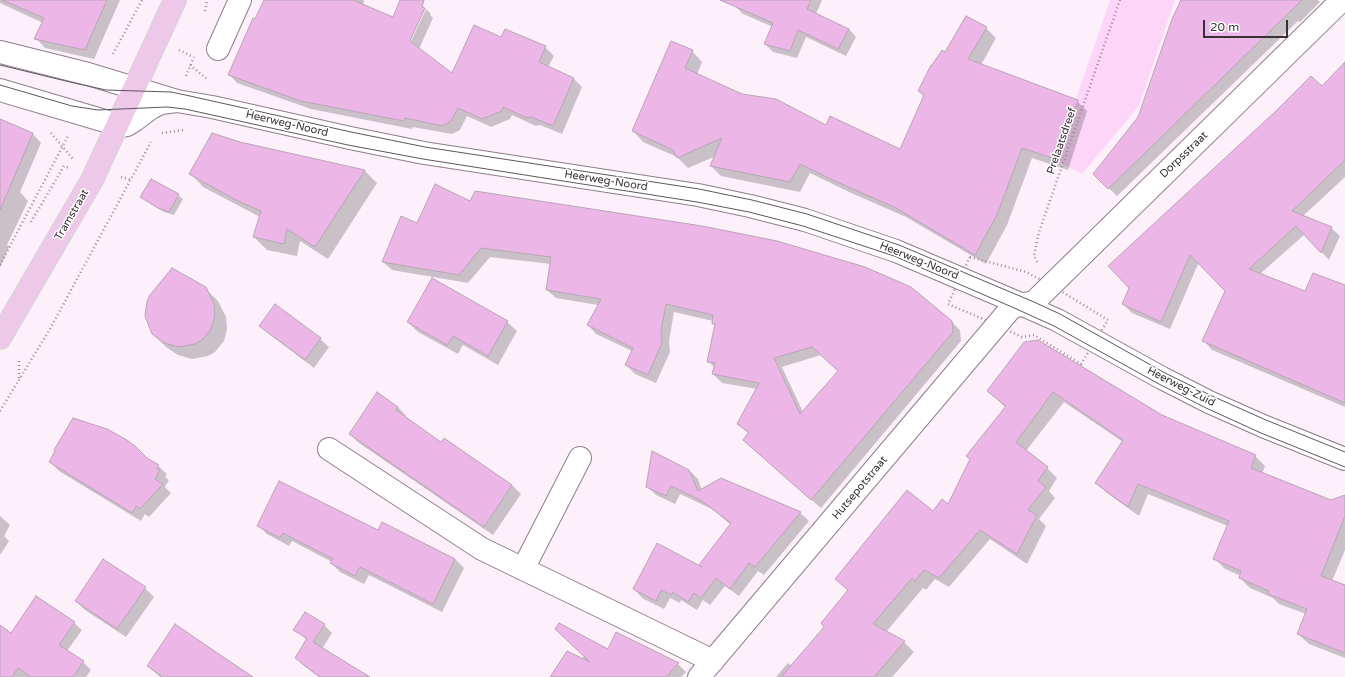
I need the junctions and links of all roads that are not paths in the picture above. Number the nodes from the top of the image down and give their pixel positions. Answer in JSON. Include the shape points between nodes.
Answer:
{"nodes":[{"id":1,"x":175,"y":0,"type":"edge"},
{"id":2,"x":240,"y":0,"type":"edge"},
{"id":3,"x":1342,"y":0,"type":"edge"},
{"id":4,"x":218,"y":48,"type":"dead end"},
{"id":5,"x":0,"y":52,"type":"edge"},
{"id":6,"x":134,"y":88,"type":"junction"},
{"id":7,"x":0,"y":90,"type":"edge"},
{"id":8,"x":177,"y":100,"type":"junction"},
{"id":9,"x":118,"y":125,"type":"junction"},
{"id":10,"x":1023,"y":304,"type":"junction"},
{"id":11,"x":0,"y":338,"type":"edge"},
{"id":12,"x":329,"y":449,"type":"dead end"},
{"id":13,"x":580,"y":458,"type":"dead end"},
{"id":14,"x":1345,"y":459,"type":"edge"},
{"id":15,"x":524,"y":569,"type":"junction"},
{"id":16,"x":706,"y":669,"type":"edge"}],
"edges":[{"from":1,"to":6,"type":"main road","name":"Tramstraat"},
{"from":2,"to":4,"type":"street"},
{"from":3,"to":10,"type":"street","name":"Dorpsstraat","via":[[1046,277],[1034,302]]},
{"from":5,"to":6,"type":"street","name":"Heerweg-Noord"},
{"from":6,"to":8,"type":"street","name":"Heerweg-Noord"},
{"from":6,"to":9,"type":"main road","name":"Tramstraat"},
{"from":7,"to":9,"type":"street"},
{"from":8,"to":9,"type":"street","name":"Heerweg-Noord","via":[[151,108],[127,125]]},
{"from":8,"to":10,"type":"street","name":"Heerweg-Noord","via":[[424,153],[698,195],[750,206],[805,220],[883,246]]},
{"from":9,"to":11,"type":"main road","name":"Tramstraat","via":[[80,201]]},
{"from":10,"to":14,"type":"street","name":"Heerweg-Zuid","via":[[1209,402]]},
{"from":10,"to":16,"type":"street","name":"Hutsepotstraat","via":[[1012,307]]},
{"from":12,"to":15,"type":"street","via":[[482,549]]},
{"from":13,"to":15,"type":"street"},
{"from":15,"to":16,"type":"street"}]}
